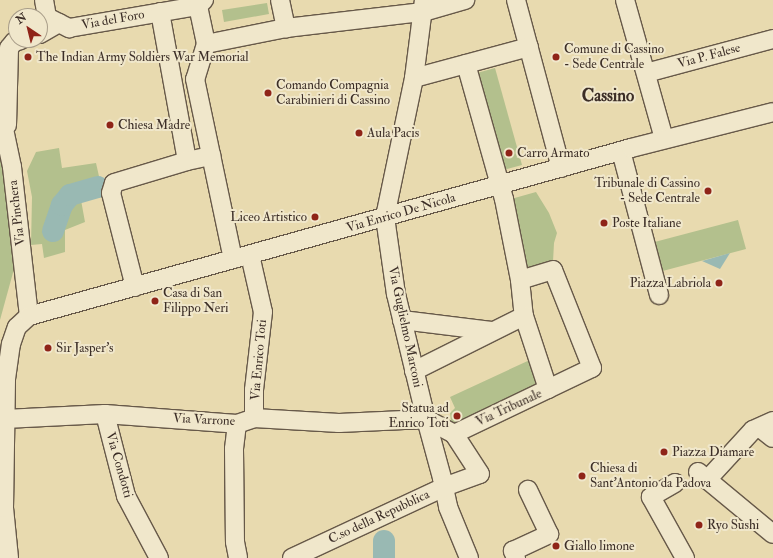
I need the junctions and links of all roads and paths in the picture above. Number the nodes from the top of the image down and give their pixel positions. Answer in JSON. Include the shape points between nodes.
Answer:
{"nodes":[{"id":1,"x":44,"y":0,"type":"edge"},
{"id":2,"x":280,"y":0,"type":"edge"},
{"id":3,"x":464,"y":0,"type":"edge"},
{"id":4,"x":516,"y":0,"type":"edge"},
{"id":5,"x":625,"y":0,"type":"edge"},
{"id":6,"x":201,"y":3,"type":"edge"},
{"id":7,"x":423,"y":6,"type":"edge"},
{"id":8,"x":160,"y":12,"type":"junction"},
{"id":9,"x":59,"y":23,"type":"junction"},
{"id":10,"x":286,"y":28,"type":"junction"},
{"id":11,"x":48,"y":29,"type":"edge"},
{"id":12,"x":773,"y":39,"type":"edge"},
{"id":13,"x":206,"y":44,"type":"junction"},
{"id":14,"x":529,"y":47,"type":"junction"},
{"id":15,"x":9,"y":48,"type":"edge"},
{"id":16,"x":466,"y":64,"type":"junction"},
{"id":17,"x":646,"y":73,"type":"junction"},
{"id":18,"x":414,"y":78,"type":"junction"},
{"id":19,"x":0,"y":110,"type":"edge"},
{"id":20,"x":773,"y":112,"type":"edge"},
{"id":21,"x":6,"y":139,"type":"junction"},
{"id":22,"x":664,"y":139,"type":"junction"},
{"id":23,"x":621,"y":151,"type":"junction"},
{"id":24,"x":211,"y":156,"type":"junction"},
{"id":25,"x":187,"y":161,"type":"junction"},
{"id":26,"x":562,"y":168,"type":"junction"},
{"id":27,"x":500,"y":185,"type":"junction"},
{"id":28,"x":385,"y":217,"type":"junction"},
{"id":29,"x":242,"y":257,"type":"junction"},
{"id":30,"x":520,"y":280,"type":"junction"},
{"id":31,"x":135,"y":287,"type":"junction"},
{"id":32,"x":659,"y":295,"type":"dead end"},
{"id":33,"x":29,"y":316,"type":"junction"},
{"id":34,"x":524,"y":316,"type":"junction"},
{"id":35,"x":402,"y":320,"type":"junction"},
{"id":36,"x":492,"y":331,"type":"junction"},
{"id":37,"x":414,"y":371,"type":"junction"},
{"id":38,"x":548,"y":389,"type":"junction"},
{"id":39,"x":104,"y":414,"type":"junction"},
{"id":40,"x":254,"y":418,"type":"junction"},
{"id":41,"x":5,"y":419,"type":"junction"},
{"id":42,"x":426,"y":419,"type":"junction"},
{"id":43,"x":237,"y":424,"type":"junction"},
{"id":44,"x":769,"y":429,"type":"edge"},
{"id":45,"x":454,"y":434,"type":"junction"},
{"id":46,"x":675,"y":483,"type":"dead end"},
{"id":47,"x":444,"y":487,"type":"junction"},
{"id":48,"x":528,"y":490,"type":"dead end"},
{"id":49,"x":773,"y":534,"type":"edge"},
{"id":50,"x":510,"y":556,"type":"edge"},
{"id":51,"x":8,"y":558,"type":"edge"},
{"id":52,"x":159,"y":558,"type":"edge"},
{"id":53,"x":238,"y":558,"type":"edge"},
{"id":54,"x":292,"y":558,"type":"edge"},
{"id":55,"x":469,"y":558,"type":"edge"},
{"id":56,"x":685,"y":558,"type":"edge"}],
"edges":[{"from":1,"to":9,"type":"street","via":[[47,17]]},
{"from":2,"to":10,"type":"street"},
{"from":3,"to":7,"type":"street"},
{"from":4,"to":14,"type":"street"},
{"from":5,"to":17,"type":"street"},
{"from":6,"to":8,"type":"street","name":"Via del Foro"},
{"from":6,"to":13,"type":"street"},
{"from":7,"to":10,"type":"street"},
{"from":7,"to":18,"type":"street","name":"Via Guglielmo Marconi"},
{"from":8,"to":9,"type":"street","name":"Via del Foro","via":[[69,28]]},
{"from":8,"to":25,"type":"street"},
{"from":9,"to":11,"type":"street"},
{"from":10,"to":13,"type":"street"},
{"from":12,"to":17,"type":"street","name":"Via P. Falese"},
{"from":13,"to":24,"type":"street","name":"Via Enrico Toti","via":[[195,79]]},
{"from":14,"to":16,"type":"street"},
{"from":14,"to":26,"type":"street"},
{"from":15,"to":21,"type":"street"},
{"from":16,"to":18,"type":"street"},
{"from":16,"to":27,"type":"street"},
{"from":17,"to":22,"type":"street"},
{"from":18,"to":28,"type":"street","name":"Via Guglielmo Marconi"},
{"from":19,"to":21,"type":"street","name":"Via Pinchera"},
{"from":20,"to":22,"type":"street","name":"Via Enrico De Nicola"},
{"from":21,"to":33,"type":"street","name":"Via Pinchera","via":[[12,166]]},
{"from":22,"to":23,"type":"street","name":"Via Enrico De Nicola"},
{"from":23,"to":26,"type":"street","name":"Via Enrico De Nicola"},
{"from":23,"to":32,"type":"street"},
{"from":24,"to":25,"type":"street"},
{"from":24,"to":29,"type":"street","name":"Via Enrico Toti"},
{"from":25,"to":31,"type":"street","via":[[114,183],[111,193]]},
{"from":26,"to":27,"type":"street","name":"Via Enrico De Nicola"},
{"from":27,"to":28,"type":"street","name":"Via Enrico De Nicola"},
{"from":27,"to":30,"type":"street"},
{"from":28,"to":29,"type":"street","name":"Via Enrico De Nicola"},
{"from":28,"to":35,"type":"street","name":"Via Guglielmo Marconi"},
{"from":29,"to":31,"type":"street","name":"Via Enrico De Nicola"},
{"from":29,"to":40,"type":"street","name":"Via Enrico Toti","via":[[263,312],[254,390]]},
{"from":30,"to":34,"type":"street"},
{"from":30,"to":38,"type":"street","name":"Via Tribunale","via":[[553,270],[592,368]]},
{"from":31,"to":33,"type":"street","name":"Via Enrico De Nicola"},
{"from":33,"to":41,"type":"street","via":[[17,327],[11,344],[6,379]]},
{"from":34,"to":36,"type":"street"},
{"from":34,"to":38,"type":"street"},
{"from":35,"to":36,"type":"street"},
{"from":35,"to":37,"type":"street","name":"Via Guglielmo Marconi"},
{"from":36,"to":37,"type":"street"},
{"from":37,"to":42,"type":"street","name":"Via Guglielmo Marconi"},
{"from":38,"to":45,"type":"street","name":"Via Tribunale"},
{"from":39,"to":41,"type":"street","name":"Via Varrone"},
{"from":39,"to":43,"type":"street","name":"Via Varrone"},
{"from":39,"to":52,"type":"street","name":"Via Condotti","via":[[126,496]]},
{"from":40,"to":42,"type":"street","name":"Via Varrone","via":[[339,423]]},
{"from":40,"to":43,"type":"street","name":"Via Varrone"},
{"from":41,"to":51,"type":"street","via":[[4,508]]},
{"from":42,"to":45,"type":"street"},
{"from":42,"to":47,"type":"street","name":"Via Guglielmo Marconi"},
{"from":43,"to":53,"type":"street","via":[[234,449],[235,542]]},
{"from":44,"to":49,"type":"street","via":[[753,430],[703,476]]},
{"from":45,"to":47,"type":"street","name":"C.so della Repubblica","via":[[480,474]]},
{"from":46,"to":56,"type":"street","via":[[651,497]]},
{"from":47,"to":54,"type":"street","name":"C.so della Repubblica"},
{"from":47,"to":55,"type":"street","name":"Via Guglielmo Marconi","via":[[448,508]]},
{"from":48,"to":50,"type":"street","via":[[549,534]]}]}
